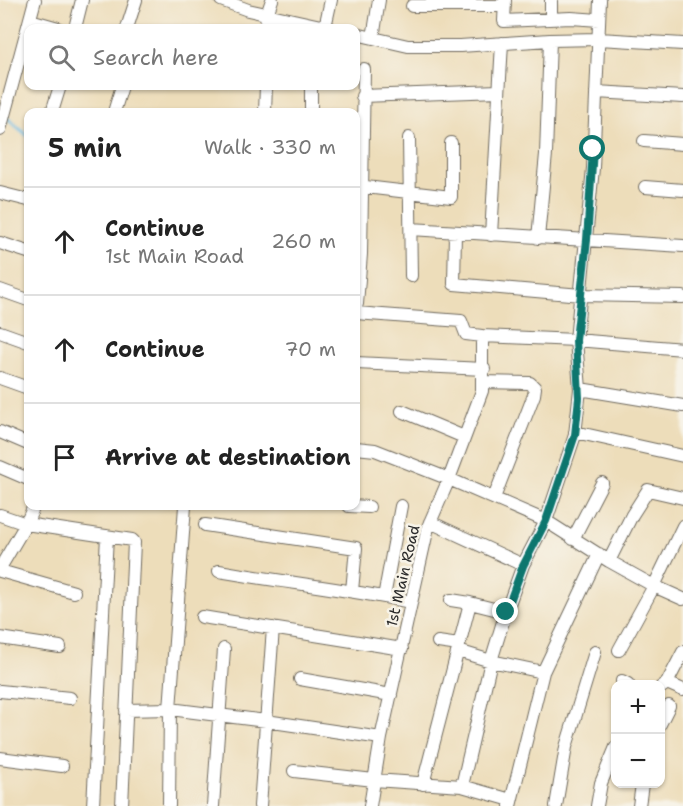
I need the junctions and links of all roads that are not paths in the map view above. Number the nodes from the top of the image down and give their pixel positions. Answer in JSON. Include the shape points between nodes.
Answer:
{"nodes":[{"id":1,"x":35,"y":0,"type":"edge"},
{"id":2,"x":81,"y":0,"type":"edge"},
{"id":3,"x":136,"y":0,"type":"edge"},
{"id":4,"x":221,"y":0,"type":"edge"},
{"id":5,"x":272,"y":0,"type":"edge"},
{"id":6,"x":331,"y":0,"type":"edge"},
{"id":7,"x":379,"y":0,"type":"edge"},
{"id":8,"x":551,"y":0,"type":"edge"},
{"id":9,"x":600,"y":0,"type":"edge"},
{"id":10,"x":438,"y":3,"type":"edge"},
{"id":11,"x":505,"y":3,"type":"edge"},
{"id":12,"x":411,"y":6,"type":"dead end"},
{"id":13,"x":267,"y":15,"type":"junction"},
{"id":14,"x":550,"y":19,"type":"junction"},
{"id":15,"x":30,"y":20,"type":"junction"},
{"id":16,"x":599,"y":20,"type":"junction"},
{"id":17,"x":29,"y":24,"type":"edge"},
{"id":18,"x":44,"y":24,"type":"edge"},
{"id":19,"x":76,"y":24,"type":"edge"},
{"id":20,"x":128,"y":24,"type":"edge"},
{"id":21,"x":266,"y":24,"type":"edge"},
{"id":22,"x":309,"y":24,"type":"edge"},
{"id":23,"x":328,"y":24,"type":"edge"},
{"id":24,"x":360,"y":35,"type":"edge"},
{"id":25,"x":373,"y":38,"type":"junction"},
{"id":26,"x":598,"y":39,"type":"junction"},
{"id":27,"x":550,"y":40,"type":"junction"},
{"id":28,"x":24,"y":42,"type":"edge"},
{"id":29,"x":502,"y":43,"type":"junction"},
{"id":30,"x":683,"y":44,"type":"edge"},
{"id":31,"x":364,"y":69,"type":"dead end"},
{"id":32,"x":59,"y":90,"type":"edge"},
{"id":33,"x":121,"y":90,"type":"edge"},
{"id":34,"x":266,"y":90,"type":"edge"},
{"id":35,"x":311,"y":90,"type":"edge"},
{"id":36,"x":499,"y":91,"type":"junction"},
{"id":37,"x":596,"y":93,"type":"junction"},
{"id":38,"x":362,"y":96,"type":"junction"},
{"id":39,"x":683,"y":97,"type":"edge"},
{"id":40,"x":53,"y":108,"type":"edge"},
{"id":41,"x":115,"y":108,"type":"edge"},
{"id":42,"x":265,"y":108,"type":"edge"},
{"id":43,"x":311,"y":108,"type":"edge"},
{"id":44,"x":3,"y":121,"type":"edge"},
{"id":45,"x":409,"y":138,"type":"dead end"},
{"id":46,"x":644,"y":141,"type":"dead end"},
{"id":47,"x":451,"y":143,"type":"dead end"},
{"id":48,"x":683,"y":144,"type":"edge"},
{"id":49,"x":360,"y":156,"type":"edge"},
{"id":50,"x":360,"y":186,"type":"edge"},
{"id":51,"x":645,"y":187,"type":"dead end"},
{"id":52,"x":683,"y":190,"type":"edge"},
{"id":53,"x":409,"y":191,"type":"junction"},
{"id":54,"x":0,"y":193,"type":"edge"},
{"id":55,"x":24,"y":199,"type":"edge"},
{"id":56,"x":360,"y":220,"type":"edge"},
{"id":57,"x":411,"y":229,"type":"junction"},
{"id":58,"x":455,"y":233,"type":"junction"},
{"id":59,"x":491,"y":235,"type":"junction"},
{"id":60,"x":538,"y":238,"type":"junction"},
{"id":61,"x":587,"y":240,"type":"junction"},
{"id":62,"x":0,"y":243,"type":"edge"},
{"id":63,"x":683,"y":246,"type":"edge"},
{"id":64,"x":24,"y":251,"type":"edge"},
{"id":65,"x":360,"y":265,"type":"edge"},
{"id":66,"x":411,"y":276,"type":"dead end"},
{"id":67,"x":0,"y":290,"type":"edge"},
{"id":68,"x":581,"y":295,"type":"junction"},
{"id":69,"x":683,"y":297,"type":"edge"},
{"id":70,"x":24,"y":299,"type":"edge"},
{"id":71,"x":360,"y":308,"type":"edge"},
{"id":72,"x":0,"y":332,"type":"edge"},
{"id":73,"x":482,"y":336,"type":"junction"},
{"id":74,"x":576,"y":340,"type":"junction"},
{"id":75,"x":24,"y":341,"type":"edge"},
{"id":76,"x":683,"y":348,"type":"edge"},
{"id":77,"x":360,"y":363,"type":"edge"},
{"id":78,"x":484,"y":369,"type":"junction"},
{"id":79,"x":0,"y":378,"type":"edge"},
{"id":80,"x":482,"y":382,"type":"junction"},
{"id":81,"x":24,"y":387,"type":"edge"},
{"id":82,"x":580,"y":389,"type":"junction"},
{"id":83,"x":683,"y":405,"type":"edge"},
{"id":84,"x":402,"y":411,"type":"dead end"},
{"id":85,"x":0,"y":432,"type":"edge"},
{"id":86,"x":575,"y":432,"type":"junction"},
{"id":87,"x":464,"y":437,"type":"junction"},
{"id":88,"x":24,"y":442,"type":"edge"},
{"id":89,"x":360,"y":448,"type":"edge"},
{"id":90,"x":683,"y":456,"type":"edge"},
{"id":91,"x":0,"y":467,"type":"edge"},
{"id":92,"x":24,"y":477,"type":"edge"},
{"id":93,"x":449,"y":479,"type":"junction"},
{"id":94,"x":602,"y":483,"type":"dead end"},
{"id":95,"x":494,"y":498,"type":"junction"},
{"id":96,"x":683,"y":498,"type":"edge"},
{"id":97,"x":401,"y":506,"type":"dead end"},
{"id":98,"x":360,"y":507,"type":"edge"},
{"id":99,"x":369,"y":507,"type":"dead end"},
{"id":100,"x":32,"y":510,"type":"edge"},
{"id":101,"x":185,"y":510,"type":"edge"},
{"id":102,"x":0,"y":515,"type":"edge"},
{"id":103,"x":546,"y":521,"type":"junction"},
{"id":104,"x":430,"y":522,"type":"junction"},
{"id":105,"x":26,"y":525,"type":"junction"},
{"id":106,"x":206,"y":525,"type":"dead end"},
{"id":107,"x":683,"y":526,"type":"edge"},
{"id":108,"x":107,"y":536,"type":"junction"},
{"id":109,"x":573,"y":539,"type":"junction"},
{"id":110,"x":604,"y":557,"type":"junction"},
{"id":111,"x":523,"y":566,"type":"junction"},
{"id":112,"x":0,"y":570,"type":"edge"},
{"id":113,"x":219,"y":572,"type":"dead end"},
{"id":114,"x":654,"y":586,"type":"junction"},
{"id":115,"x":352,"y":591,"type":"junction"},
{"id":116,"x":74,"y":592,"type":"dead end"},
{"id":117,"x":384,"y":597,"type":"junction"},
{"id":118,"x":683,"y":599,"type":"edge"},
{"id":119,"x":451,"y":600,"type":"dead end"},
{"id":120,"x":410,"y":602,"type":"junction"},
{"id":121,"x":470,"y":603,"type":"junction"},
{"id":122,"x":506,"y":612,"type":"junction"},
{"id":123,"x":202,"y":616,"type":"dead end"},
{"id":124,"x":273,"y":628,"type":"junction"},
{"id":125,"x":0,"y":638,"type":"edge"},
{"id":126,"x":438,"y":642,"type":"dead end"},
{"id":127,"x":60,"y":647,"type":"dead end"},
{"id":128,"x":459,"y":648,"type":"junction"},
{"id":129,"x":224,"y":649,"type":"dead end"},
{"id":130,"x":402,"y":650,"type":"junction"},
{"id":131,"x":619,"y":650,"type":"dead end"},
{"id":132,"x":595,"y":652,"type":"dead end"},
{"id":133,"x":683,"y":652,"type":"edge"},
{"id":134,"x":491,"y":661,"type":"junction"},
{"id":135,"x":543,"y":672,"type":"junction"},
{"id":136,"x":300,"y":680,"type":"dead end"},
{"id":137,"x":665,"y":683,"type":"edge"},
{"id":138,"x":665,"y":685,"type":"edge"},
{"id":139,"x":683,"y":690,"type":"edge"},
{"id":140,"x":0,"y":691,"type":"edge"},
{"id":141,"x":391,"y":695,"type":"junction"},
{"id":142,"x":70,"y":698,"type":"dead end"},
{"id":143,"x":669,"y":706,"type":"dead end"},
{"id":144,"x":170,"y":709,"type":"junction"},
{"id":145,"x":126,"y":710,"type":"junction"},
{"id":146,"x":665,"y":714,"type":"edge"},
{"id":147,"x":220,"y":717,"type":"junction"},
{"id":148,"x":266,"y":721,"type":"junction"},
{"id":149,"x":381,"y":738,"type":"junction"},
{"id":150,"x":611,"y":757,"type":"edge"},
{"id":151,"x":0,"y":758,"type":"edge"},
{"id":152,"x":62,"y":766,"type":"dead end"},
{"id":153,"x":294,"y":771,"type":"dead end"},
{"id":154,"x":374,"y":780,"type":"junction"},
{"id":155,"x":423,"y":783,"type":"junction"},
{"id":156,"x":462,"y":786,"type":"junction"},
{"id":157,"x":641,"y":788,"type":"edge"},
{"id":158,"x":511,"y":803,"type":"edge"},
{"id":159,"x":93,"y":806,"type":"edge"},
{"id":160,"x":122,"y":806,"type":"edge"},
{"id":161,"x":169,"y":806,"type":"edge"},
{"id":162,"x":213,"y":806,"type":"edge"},
{"id":163,"x":260,"y":806,"type":"edge"},
{"id":164,"x":369,"y":806,"type":"edge"},
{"id":165,"x":556,"y":806,"type":"edge"},
{"id":166,"x":597,"y":806,"type":"edge"},
{"id":167,"x":639,"y":806,"type":"edge"}],
"edges":[{"from":1,"to":15,"type":"street"},
{"from":2,"to":19,"type":"street"},
{"from":3,"to":20,"type":"street"},
{"from":4,"to":13,"type":"street"},
{"from":5,"to":13,"type":"street"},
{"from":6,"to":23,"type":"street"},
{"from":7,"to":25,"type":"street"},
{"from":8,"to":14,"type":"street"},
{"from":9,"to":16,"type":"street"},
{"from":10,"to":11,"type":"street"},
{"from":10,"to":12,"type":"street"},
{"from":11,"to":14,"type":"street","via":[[504,21]]},
{"from":13,"to":21,"type":"street"},
{"from":13,"to":22,"type":"street"},
{"from":14,"to":16,"type":"street"},
{"from":15,"to":17,"type":"street"},
{"from":15,"to":18,"type":"street"},
{"from":16,"to":26,"type":"street"},
{"from":24,"to":25,"type":"street"},
{"from":25,"to":29,"type":"street","via":[[408,46]]},
{"from":26,"to":27,"type":"street"},
{"from":26,"to":30,"type":"street"},
{"from":26,"to":37,"type":"street"},
{"from":27,"to":29,"type":"street"},
{"from":27,"to":60,"type":"street"},
{"from":28,"to":44,"type":"street"},
{"from":29,"to":36,"type":"street"},
{"from":31,"to":38,"type":"street"},
{"from":32,"to":40,"type":"street"},
{"from":33,"to":41,"type":"street"},
{"from":34,"to":42,"type":"street"},
{"from":35,"to":43,"type":"street"},
{"from":36,"to":38,"type":"street"},
{"from":36,"to":59,"type":"street"},
{"from":37,"to":39,"type":"street"},
{"from":37,"to":61,"type":"street"},
{"from":38,"to":49,"type":"street"},
{"from":45,"to":53,"type":"street"},
{"from":46,"to":48,"type":"street"},
{"from":47,"to":53,"type":"street","via":[[451,197]]},
{"from":50,"to":53,"type":"street"},
{"from":51,"to":52,"type":"street"},
{"from":53,"to":57,"type":"street"},
{"from":54,"to":55,"type":"street"},
{"from":56,"to":65,"type":"street"},
{"from":57,"to":58,"type":"street"},
{"from":57,"to":66,"type":"street"},
{"from":58,"to":59,"type":"street"},
{"from":58,"to":68,"type":"street","via":[[454,284]]},
{"from":59,"to":60,"type":"street"},
{"from":60,"to":61,"type":"street"},
{"from":61,"to":63,"type":"street"},
{"from":61,"to":68,"type":"street"},
{"from":62,"to":64,"type":"street"},
{"from":67,"to":70,"type":"street"},
{"from":68,"to":69,"type":"street"},
{"from":68,"to":74,"type":"street"},
{"from":71,"to":73,"type":"street","via":[[461,321],[466,334]]},
{"from":72,"to":75,"type":"street"},
{"from":73,"to":74,"type":"street"},
{"from":73,"to":78,"type":"street","name":"1st Main Road"},
{"from":74,"to":76,"type":"street"},
{"from":74,"to":82,"type":"street"},
{"from":77,"to":78,"type":"street"},
{"from":78,"to":80,"type":"street","name":"1st Main Road"},
{"from":79,"to":81,"type":"street"},
{"from":80,"to":87,"type":"street","name":"1st Main Road"},
{"from":80,"to":95,"type":"street","via":[[530,383],[535,388]]},
{"from":82,"to":83,"type":"street"},
{"from":82,"to":86,"type":"street"},
{"from":84,"to":87,"type":"street"},
{"from":85,"to":88,"type":"street"},
{"from":86,"to":90,"type":"street"},
{"from":86,"to":103,"type":"street"},
{"from":87,"to":93,"type":"street","name":"1st Main Road"},
{"from":89,"to":93,"type":"street","via":[[375,450]]},
{"from":91,"to":92,"type":"street"},
{"from":93,"to":95,"type":"street"},
{"from":93,"to":104,"type":"street","name":"1st Main Road"},
{"from":94,"to":109,"type":"street"},
{"from":95,"to":103,"type":"street"},
{"from":96,"to":110,"type":"street","via":[[648,490]]},
{"from":97,"to":117,"type":"street"},
{"from":98,"to":99,"type":"street"},
{"from":100,"to":105,"type":"street"},
{"from":101,"to":144,"type":"street"},
{"from":102,"to":105,"type":"street"},
{"from":103,"to":109,"type":"street"},
{"from":103,"to":111,"type":"street"},
{"from":104,"to":111,"type":"street"},
{"from":104,"to":120,"type":"street","name":"1st Main Road"},
{"from":105,"to":108,"type":"street"},
{"from":105,"to":112,"type":"street"},
{"from":106,"to":115,"type":"street","via":[[356,548]]},
{"from":107,"to":114,"type":"street"},
{"from":108,"to":145,"type":"street","via":[[132,540],[135,545]]},
{"from":108,"to":159,"type":"street"},
{"from":109,"to":110,"type":"street"},
{"from":110,"to":114,"type":"street"},
{"from":110,"to":135,"type":"street"},
{"from":111,"to":122,"type":"street"},
{"from":112,"to":116,"type":"street"},
{"from":113,"to":115,"type":"street"},
{"from":114,"to":118,"type":"street"},
{"from":114,"to":131,"type":"street"},
{"from":115,"to":117,"type":"street"},
{"from":117,"to":120,"type":"street"},
{"from":119,"to":121,"type":"street"},
{"from":120,"to":130,"type":"street","name":"1st Main Road"},
{"from":121,"to":122,"type":"street"},
{"from":121,"to":128,"type":"street"},
{"from":122,"to":134,"type":"street"},
{"from":123,"to":124,"type":"street"},
{"from":124,"to":130,"type":"street"},
{"from":124,"to":148,"type":"street"},
{"from":125,"to":127,"type":"street"},
{"from":126,"to":128,"type":"street"},
{"from":128,"to":134,"type":"street"},
{"from":128,"to":155,"type":"street"},
{"from":129,"to":147,"type":"street"},
{"from":130,"to":141,"type":"street","name":"1st Main Road"},
{"from":132,"to":165,"type":"street","via":[[566,747]]},
{"from":133,"to":137,"type":"street"},
{"from":134,"to":135,"type":"street"},
{"from":134,"to":156,"type":"street"},
{"from":135,"to":158,"type":"street"},
{"from":136,"to":141,"type":"street"},
{"from":138,"to":139,"type":"street"},
{"from":140,"to":142,"type":"street"},
{"from":141,"to":149,"type":"street","name":"1st Main Road"},
{"from":143,"to":146,"type":"street"},
{"from":144,"to":145,"type":"street"},
{"from":144,"to":147,"type":"street"},
{"from":144,"to":161,"type":"street"},
{"from":145,"to":160,"type":"street"},
{"from":147,"to":148,"type":"street"},
{"from":147,"to":162,"type":"street"},
{"from":148,"to":149,"type":"street"},
{"from":148,"to":163,"type":"street"},
{"from":149,"to":154,"type":"street","name":"1st Main Road"},
{"from":150,"to":166,"type":"street"},
{"from":151,"to":152,"type":"street"},
{"from":153,"to":154,"type":"street"},
{"from":154,"to":155,"type":"street"},
{"from":154,"to":164,"type":"street","name":"1st Main Road"},
{"from":155,"to":156,"type":"street"},
{"from":156,"to":158,"type":"street"},
{"from":157,"to":167,"type":"street"}]}
